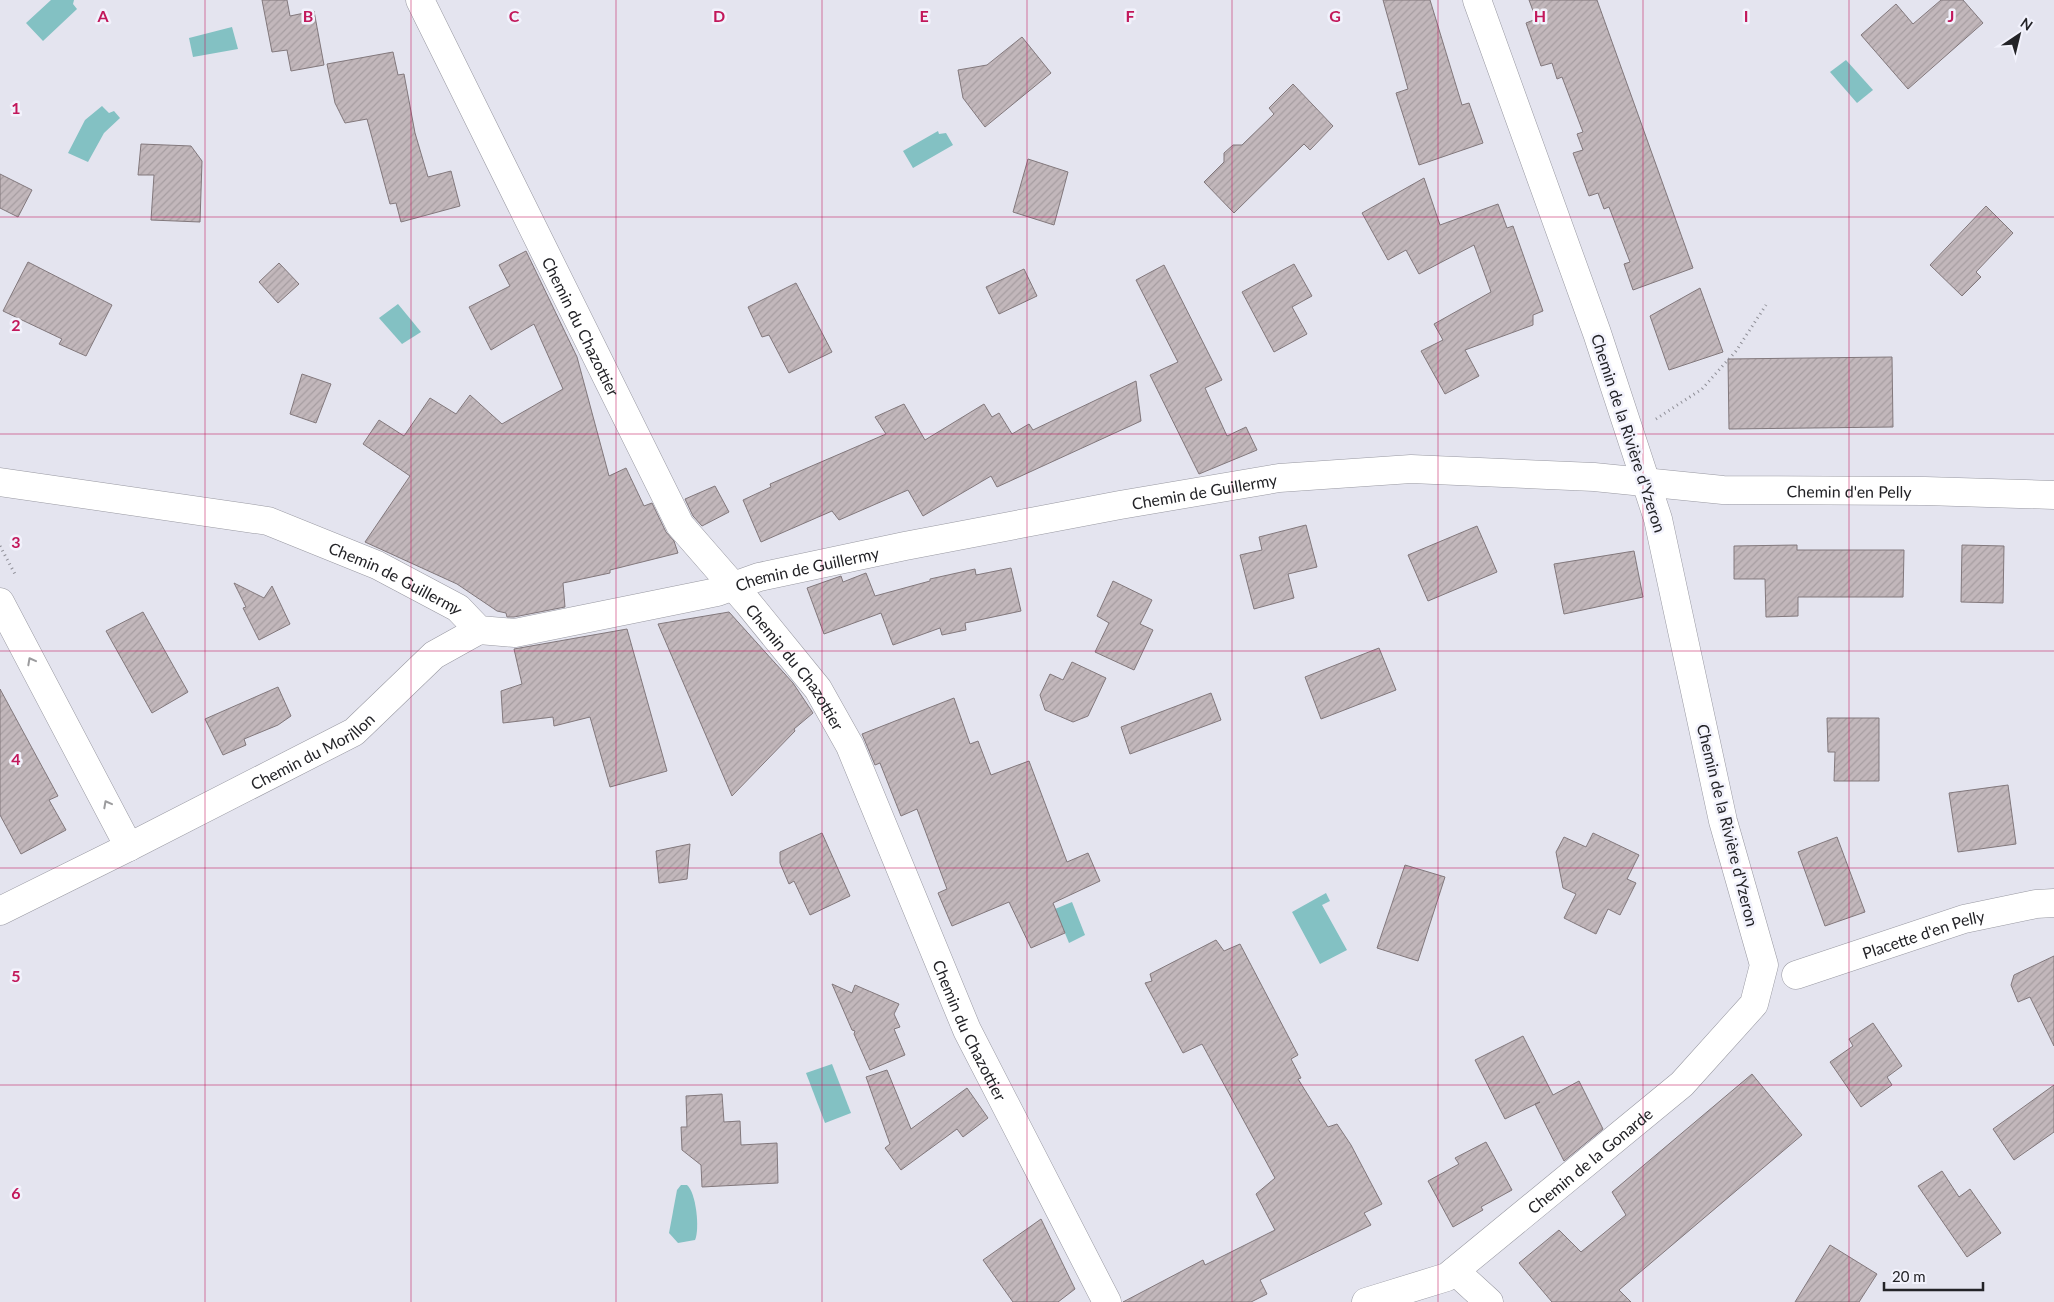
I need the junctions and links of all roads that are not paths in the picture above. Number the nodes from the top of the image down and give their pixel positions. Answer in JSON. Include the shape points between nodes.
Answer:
{"nodes":[{"id":1,"x":420,"y":0,"type":"edge"},
{"id":2,"x":1477,"y":0,"type":"edge"},
{"id":3,"x":1644,"y":480,"type":"junction"},
{"id":4,"x":0,"y":482,"type":"edge"},
{"id":5,"x":2054,"y":495,"type":"edge"},
{"id":6,"x":733,"y":586,"type":"junction"},
{"id":7,"x":0,"y":602,"type":"edge"},
{"id":8,"x":479,"y":630,"type":"junction"},
{"id":9,"x":129,"y":848,"type":"junction"},
{"id":10,"x":2054,"y":903,"type":"edge"},
{"id":11,"x":0,"y":911,"type":"edge"},
{"id":12,"x":1764,"y":965,"type":"joint"},
{"id":13,"x":1796,"y":975,"type":"dead end"},
{"id":14,"x":1455,"y":1271,"type":"junction"},
{"id":15,"x":1107,"y":1302,"type":"edge"},
{"id":16,"x":1366,"y":1302,"type":"edge"},
{"id":17,"x":1489,"y":1302,"type":"edge"}],
"edges":[{"from":1,"to":6,"type":"street","name":"Chemin du Chazottier","via":[[680,525]]},
{"from":2,"to":3,"type":"street","name":"Chemin de la Rivière d'Yzeron","via":[[1597,333]]},
{"from":3,"to":5,"type":"street","name":"Chemin d'en Pelly","via":[[1723,490]]},
{"from":3,"to":6,"type":"street","name":"Chemin de Guillermy","via":[[1411,469],[1279,478],[905,546]]},
{"from":3,"to":12,"type":"street","name":"Chemin de la Rivière d'Yzeron","via":[[1658,519],[1724,821]]},
{"from":4,"to":8,"type":"street","name":"Chemin de Guillermy","via":[[268,521],[377,565],[458,608]]},
{"from":6,"to":8,"type":"street","name":"Chemin de Guillermy","via":[[515,633]]},
{"from":6,"to":15,"type":"street","name":"Chemin du Chazottier","via":[[818,689],[850,746],[967,1030]]},
{"from":9,"to":7,"type":"street","one_way":true},
{"from":8,"to":9,"type":"street","name":"Chemin du Morillon","via":[[434,654],[354,732]]},
{"from":9,"to":11,"type":"street","name":"Chemin du Morillon"},
{"from":10,"to":13,"type":"street","name":"Placette d'en Pelly","via":[[1964,919]]},
{"from":12,"to":14,"type":"street","name":"Chemin de la Gonarde","via":[[1754,1004],[1682,1084]]},
{"from":14,"to":16,"type":"street","name":"Chemin de la Gonarde","via":[[1447,1277]]},
{"from":14,"to":17,"type":"street"}]}
